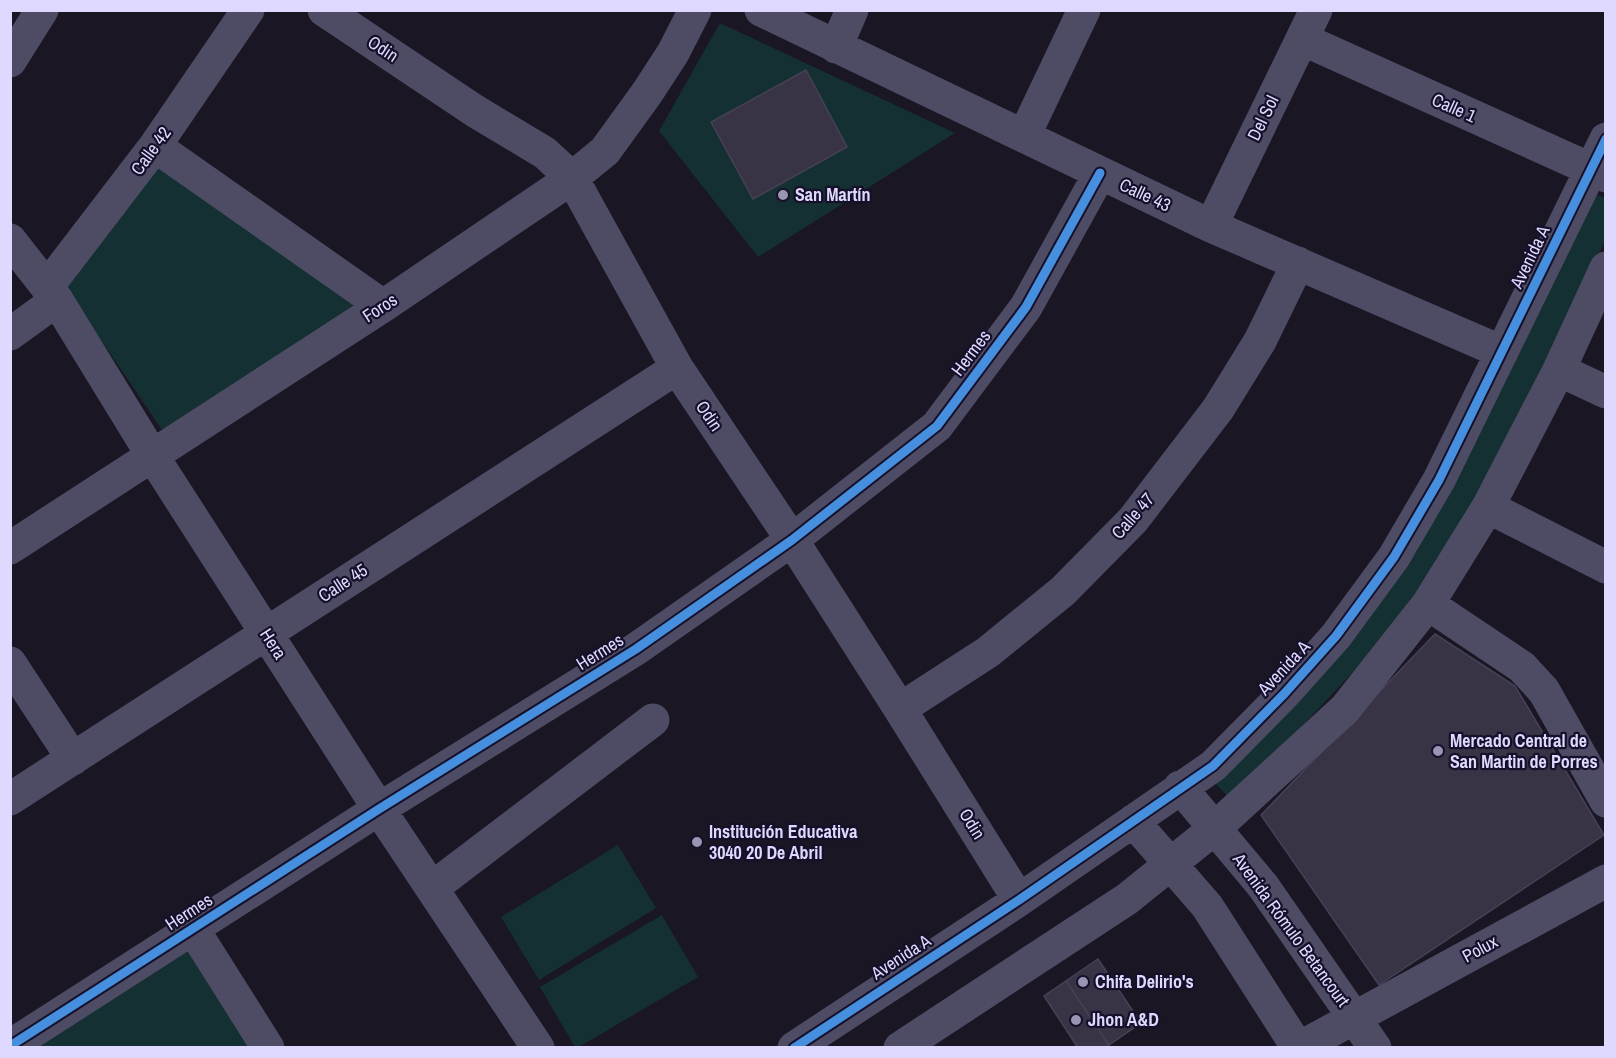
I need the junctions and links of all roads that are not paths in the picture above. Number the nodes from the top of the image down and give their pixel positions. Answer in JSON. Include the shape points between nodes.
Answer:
{"nodes":[{"id":1,"x":42,"y":10,"type":"edge"},
{"id":2,"x":248,"y":10,"type":"edge"},
{"id":3,"x":324,"y":10,"type":"edge"},
{"id":4,"x":695,"y":10,"type":"edge"},
{"id":5,"x":761,"y":10,"type":"edge"},
{"id":6,"x":852,"y":10,"type":"edge"},
{"id":7,"x":1084,"y":10,"type":"edge"},
{"id":8,"x":1316,"y":10,"type":"edge"},
{"id":9,"x":1302,"y":39,"type":"junction"},
{"id":10,"x":836,"y":46,"type":"junction"},
{"id":11,"x":10,"y":60,"type":"edge"},
{"id":12,"x":1024,"y":136,"type":"junction"},
{"id":13,"x":155,"y":146,"type":"junction"},
{"id":14,"x":1602,"y":154,"type":"edge"},
{"id":15,"x":1100,"y":173,"type":"junction"},
{"id":16,"x":572,"y":178,"type":"junction"},
{"id":17,"x":1211,"y":226,"type":"junction"},
{"id":18,"x":10,"y":240,"type":"edge"},
{"id":19,"x":1298,"y":263,"type":"junction"},
{"id":20,"x":1605,"y":268,"type":"edge"},
{"id":21,"x":52,"y":294,"type":"junction"},
{"id":22,"x":383,"y":306,"type":"junction"},
{"id":23,"x":10,"y":334,"type":"edge"},
{"id":24,"x":1502,"y":352,"type":"junction"},
{"id":25,"x":676,"y":368,"type":"junction"},
{"id":26,"x":1559,"y":370,"type":"junction"},
{"id":27,"x":1605,"y":392,"type":"edge"},
{"id":28,"x":152,"y":455,"type":"junction"},
{"id":29,"x":1488,"y":507,"type":"junction"},
{"id":30,"x":792,"y":540,"type":"junction"},
{"id":31,"x":10,"y":548,"type":"edge"},
{"id":32,"x":1605,"y":567,"type":"edge"},
{"id":33,"x":1428,"y":604,"type":"junction"},
{"id":34,"x":266,"y":634,"type":"junction"},
{"id":35,"x":10,"y":663,"type":"edge"},
{"id":36,"x":900,"y":708,"type":"junction"},
{"id":37,"x":653,"y":720,"type":"dead end"},
{"id":38,"x":73,"y":759,"type":"junction"},
{"id":39,"x":1180,"y":787,"type":"junction"},
{"id":40,"x":10,"y":799,"type":"edge"},
{"id":41,"x":1605,"y":801,"type":"edge"},
{"id":42,"x":379,"y":809,"type":"junction"},
{"id":43,"x":1133,"y":821,"type":"junction"},
{"id":44,"x":1214,"y":830,"type":"junction"},
{"id":45,"x":1170,"y":864,"type":"junction"},
{"id":46,"x":1605,"y":881,"type":"edge"},
{"id":47,"x":432,"y":888,"type":"junction"},
{"id":48,"x":1019,"y":900,"type":"junction"},
{"id":49,"x":193,"y":929,"type":"junction"},
{"id":50,"x":1354,"y":1017,"type":"junction"},
{"id":51,"x":10,"y":1046,"type":"edge"},
{"id":52,"x":268,"y":1047,"type":"edge"},
{"id":53,"x":538,"y":1047,"type":"edge"},
{"id":54,"x":794,"y":1047,"type":"edge"},
{"id":55,"x":900,"y":1047,"type":"edge"},
{"id":56,"x":1299,"y":1047,"type":"edge"},
{"id":57,"x":1375,"y":1047,"type":"edge"}],
"edges":[{"from":1,"to":11,"type":"street"},
{"from":2,"to":13,"type":"street","name":"Calle 42"},
{"from":3,"to":16,"type":"street","name":"Odin","via":[[545,153]]},
{"from":4,"to":16,"type":"street","name":"Foros","via":[[673,53],[605,151]]},
{"from":5,"to":10,"type":"street","name":"Calle 43"},
{"from":6,"to":10,"type":"street"},
{"from":7,"to":12,"type":"street"},
{"from":8,"to":9,"type":"street","name":"Del Sol"},
{"from":9,"to":14,"type":"street","name":"Calle 1"},
{"from":9,"to":17,"type":"street","name":"Del Sol"},
{"from":10,"to":12,"type":"street","name":"Calle 43"},
{"from":12,"to":15,"type":"street","name":"Calle 43"},
{"from":13,"to":21,"type":"street","name":"Calle 42"},
{"from":13,"to":22,"type":"street"},
{"from":14,"to":24,"type":"street","name":"Avenida A"},
{"from":15,"to":17,"type":"street","name":"Calle 43"},
{"from":15,"to":30,"type":"street","name":"Hermes","via":[[1026,307],[937,426]]},
{"from":16,"to":22,"type":"street","name":"Foros"},
{"from":16,"to":25,"type":"street","name":"Odin"},
{"from":17,"to":19,"type":"street","name":"Calle 43"},
{"from":18,"to":21,"type":"street","name":"Hera"},
{"from":19,"to":24,"type":"street","name":"Calle 43"},
{"from":19,"to":36,"type":"street","name":"Calle 47","via":[[1260,341],[1218,409],[1133,520],[1063,591],[988,652]]},
{"from":20,"to":26,"type":"street"},
{"from":21,"to":23,"type":"street","name":"Calle 42"},
{"from":21,"to":28,"type":"street","name":"Hera"},
{"from":22,"to":28,"type":"street","name":"Foros"},
{"from":24,"to":39,"type":"street","name":"Avenida A","via":[[1439,480],[1394,557],[1336,636],[1214,766]]},
{"from":25,"to":30,"type":"street","name":"Odin"},
{"from":25,"to":34,"type":"street","name":"Calle 45"},
{"from":26,"to":27,"type":"street"},
{"from":26,"to":29,"type":"street"},
{"from":28,"to":31,"type":"street","name":"Foros"},
{"from":28,"to":34,"type":"street","name":"Hera"},
{"from":29,"to":32,"type":"street"},
{"from":29,"to":33,"type":"street"},
{"from":30,"to":36,"type":"street","name":"Odin"},
{"from":30,"to":42,"type":"street","name":"Hermes","via":[[636,649]]},
{"from":33,"to":41,"type":"street","via":[[1522,667],[1544,691]]},
{"from":33,"to":44,"type":"street","via":[[1345,710]]},
{"from":34,"to":38,"type":"street","name":"Calle 45"},
{"from":34,"to":42,"type":"street","name":"Hera"},
{"from":35,"to":38,"type":"street"},
{"from":36,"to":48,"type":"street","name":"Odin"},
{"from":37,"to":47,"type":"street"},
{"from":38,"to":40,"type":"street","name":"Calle 45"},
{"from":39,"to":43,"type":"street","name":"Avenida A"},
{"from":39,"to":44,"type":"street","name":"Avenida Rómulo Betancourt"},
{"from":42,"to":47,"type":"street","name":"Hera"},
{"from":42,"to":49,"type":"street","name":"Hermes"},
{"from":43,"to":45,"type":"street"},
{"from":43,"to":48,"type":"street","name":"Avenida A"},
{"from":44,"to":45,"type":"street"},
{"from":44,"to":50,"type":"street","name":"Avenida Rómulo Betancourt","via":[[1263,886]]},
{"from":45,"to":55,"type":"street","via":[[1127,899]]},
{"from":45,"to":56,"type":"street","via":[[1207,906]]},
{"from":46,"to":50,"type":"street","name":"Polux"},
{"from":47,"to":53,"type":"street","name":"Hera"},
{"from":48,"to":54,"type":"street","name":"Avenida A"},
{"from":49,"to":51,"type":"street","name":"Hermes"},
{"from":49,"to":52,"type":"street"},
{"from":50,"to":56,"type":"street","name":"Polux"},
{"from":50,"to":57,"type":"street","name":"Avenida Rómulo Betancourt"}]}
